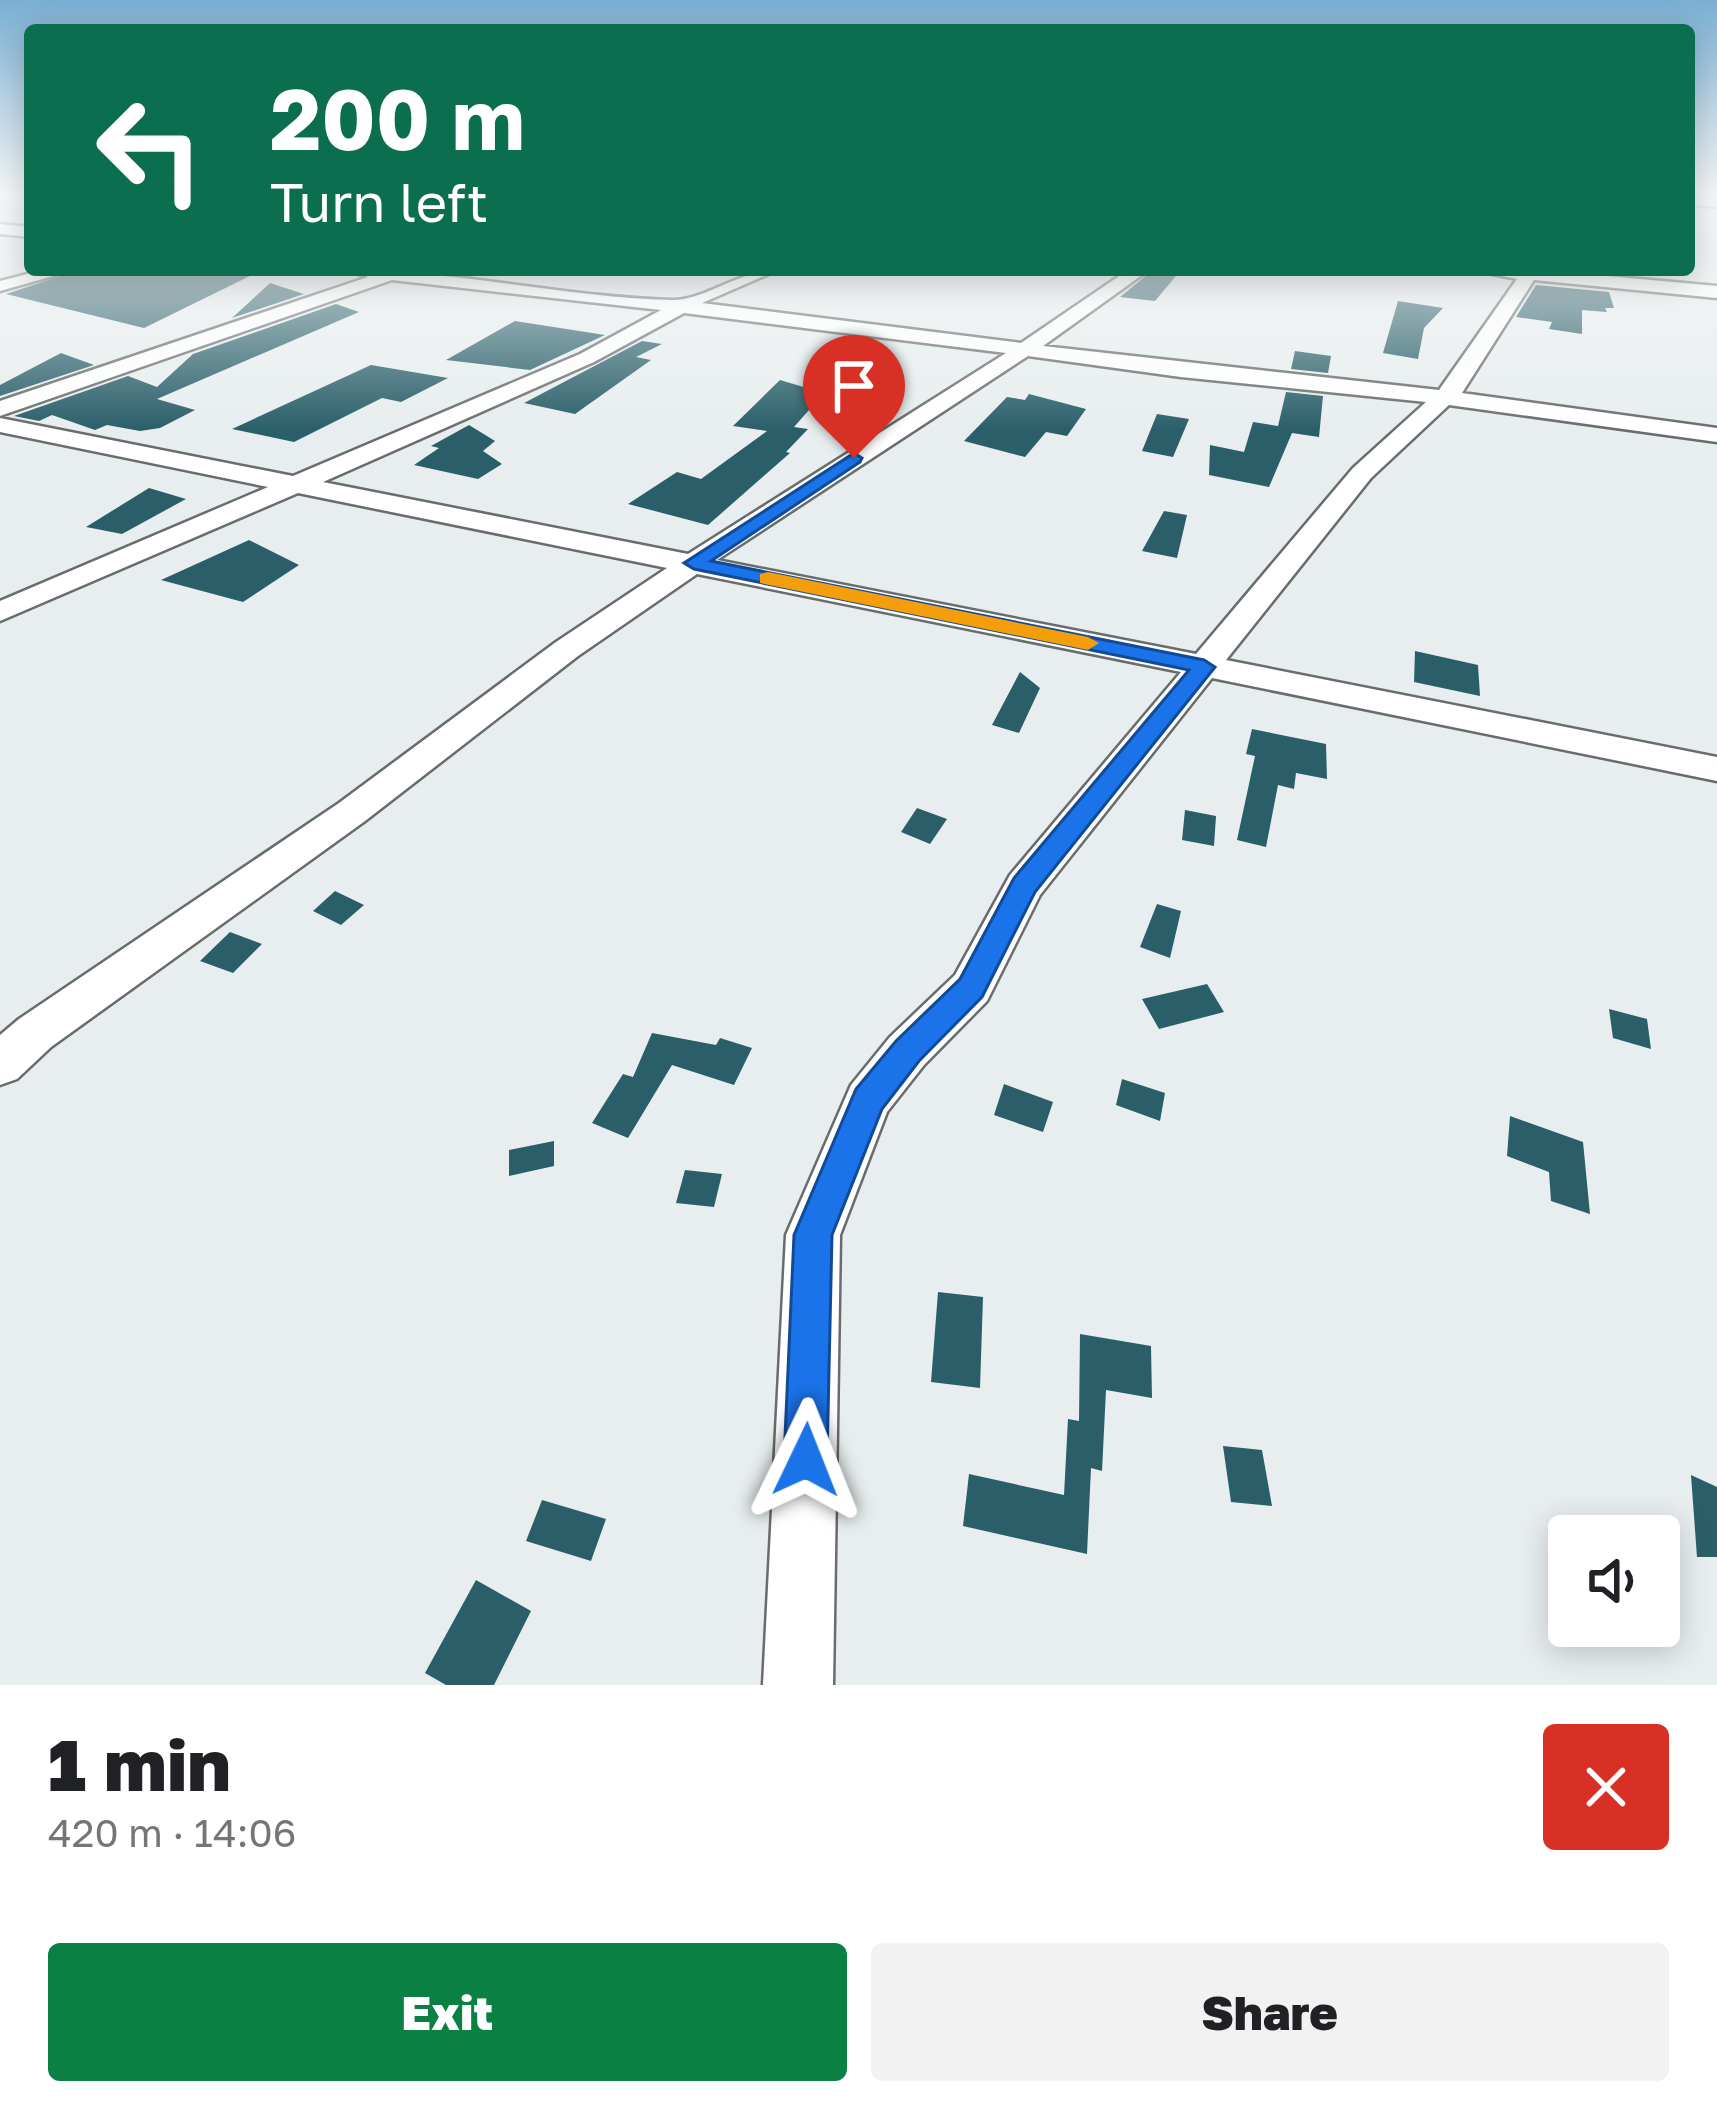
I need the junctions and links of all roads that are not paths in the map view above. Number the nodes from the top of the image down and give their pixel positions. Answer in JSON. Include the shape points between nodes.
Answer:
{"nodes":[{"id":1,"x":41,"y":276,"type":"edge"},
{"id":2,"x":388,"y":276,"type":"edge"},
{"id":3,"x":431,"y":276,"type":"edge"},
{"id":4,"x":755,"y":276,"type":"edge"},
{"id":5,"x":1132,"y":276,"type":"edge"},
{"id":6,"x":1529,"y":276,"type":"edge"},
{"id":7,"x":1560,"y":276,"type":"edge"},
{"id":8,"x":0,"y":286,"type":"edge"},
{"id":9,"x":1717,"y":292,"type":"edge"},
{"id":10,"x":679,"y":308,"type":"junction"},
{"id":11,"x":1026,"y":350,"type":"junction"},
{"id":12,"x":1443,"y":398,"type":"junction"},
{"id":13,"x":0,"y":409,"type":"edge"},
{"id":14,"x":0,"y":424,"type":"edge"},
{"id":15,"x":1717,"y":436,"type":"edge"},
{"id":16,"x":300,"y":483,"type":"junction"},
{"id":17,"x":694,"y":563,"type":"junction"},
{"id":18,"x":0,"y":612,"type":"edge"},
{"id":19,"x":1204,"y":667,"type":"junction"},
{"id":20,"x":1717,"y":770,"type":"edge"},
{"id":21,"x":0,"y":1064,"type":"edge"},
{"id":22,"x":798,"y":1685,"type":"edge"}],
"edges":[{"from":1,"to":8,"type":"street"},
{"from":2,"to":13,"type":"street"},
{"from":3,"to":10,"type":"street"},
{"from":4,"to":10,"type":"street"},
{"from":5,"to":11,"type":"street"},
{"from":6,"to":12,"type":"street"},
{"from":7,"to":9,"type":"street"},
{"from":10,"to":11,"type":"street"},
{"from":10,"to":16,"type":"street","via":[[587,358]]},
{"from":11,"to":12,"type":"street"},
{"from":11,"to":17,"type":"street"},
{"from":12,"to":15,"type":"street"},
{"from":12,"to":19,"type":"street","via":[[1362,473]]},
{"from":14,"to":16,"type":"street"},
{"from":16,"to":17,"type":"street"},
{"from":16,"to":18,"type":"street"},
{"from":17,"to":19,"type":"street"},
{"from":17,"to":21,"type":"street"},
{"from":19,"to":20,"type":"street"},
{"from":19,"to":22,"type":"street","via":[[1024,886],[971,988],[868,1100],[813,1235]]}]}
